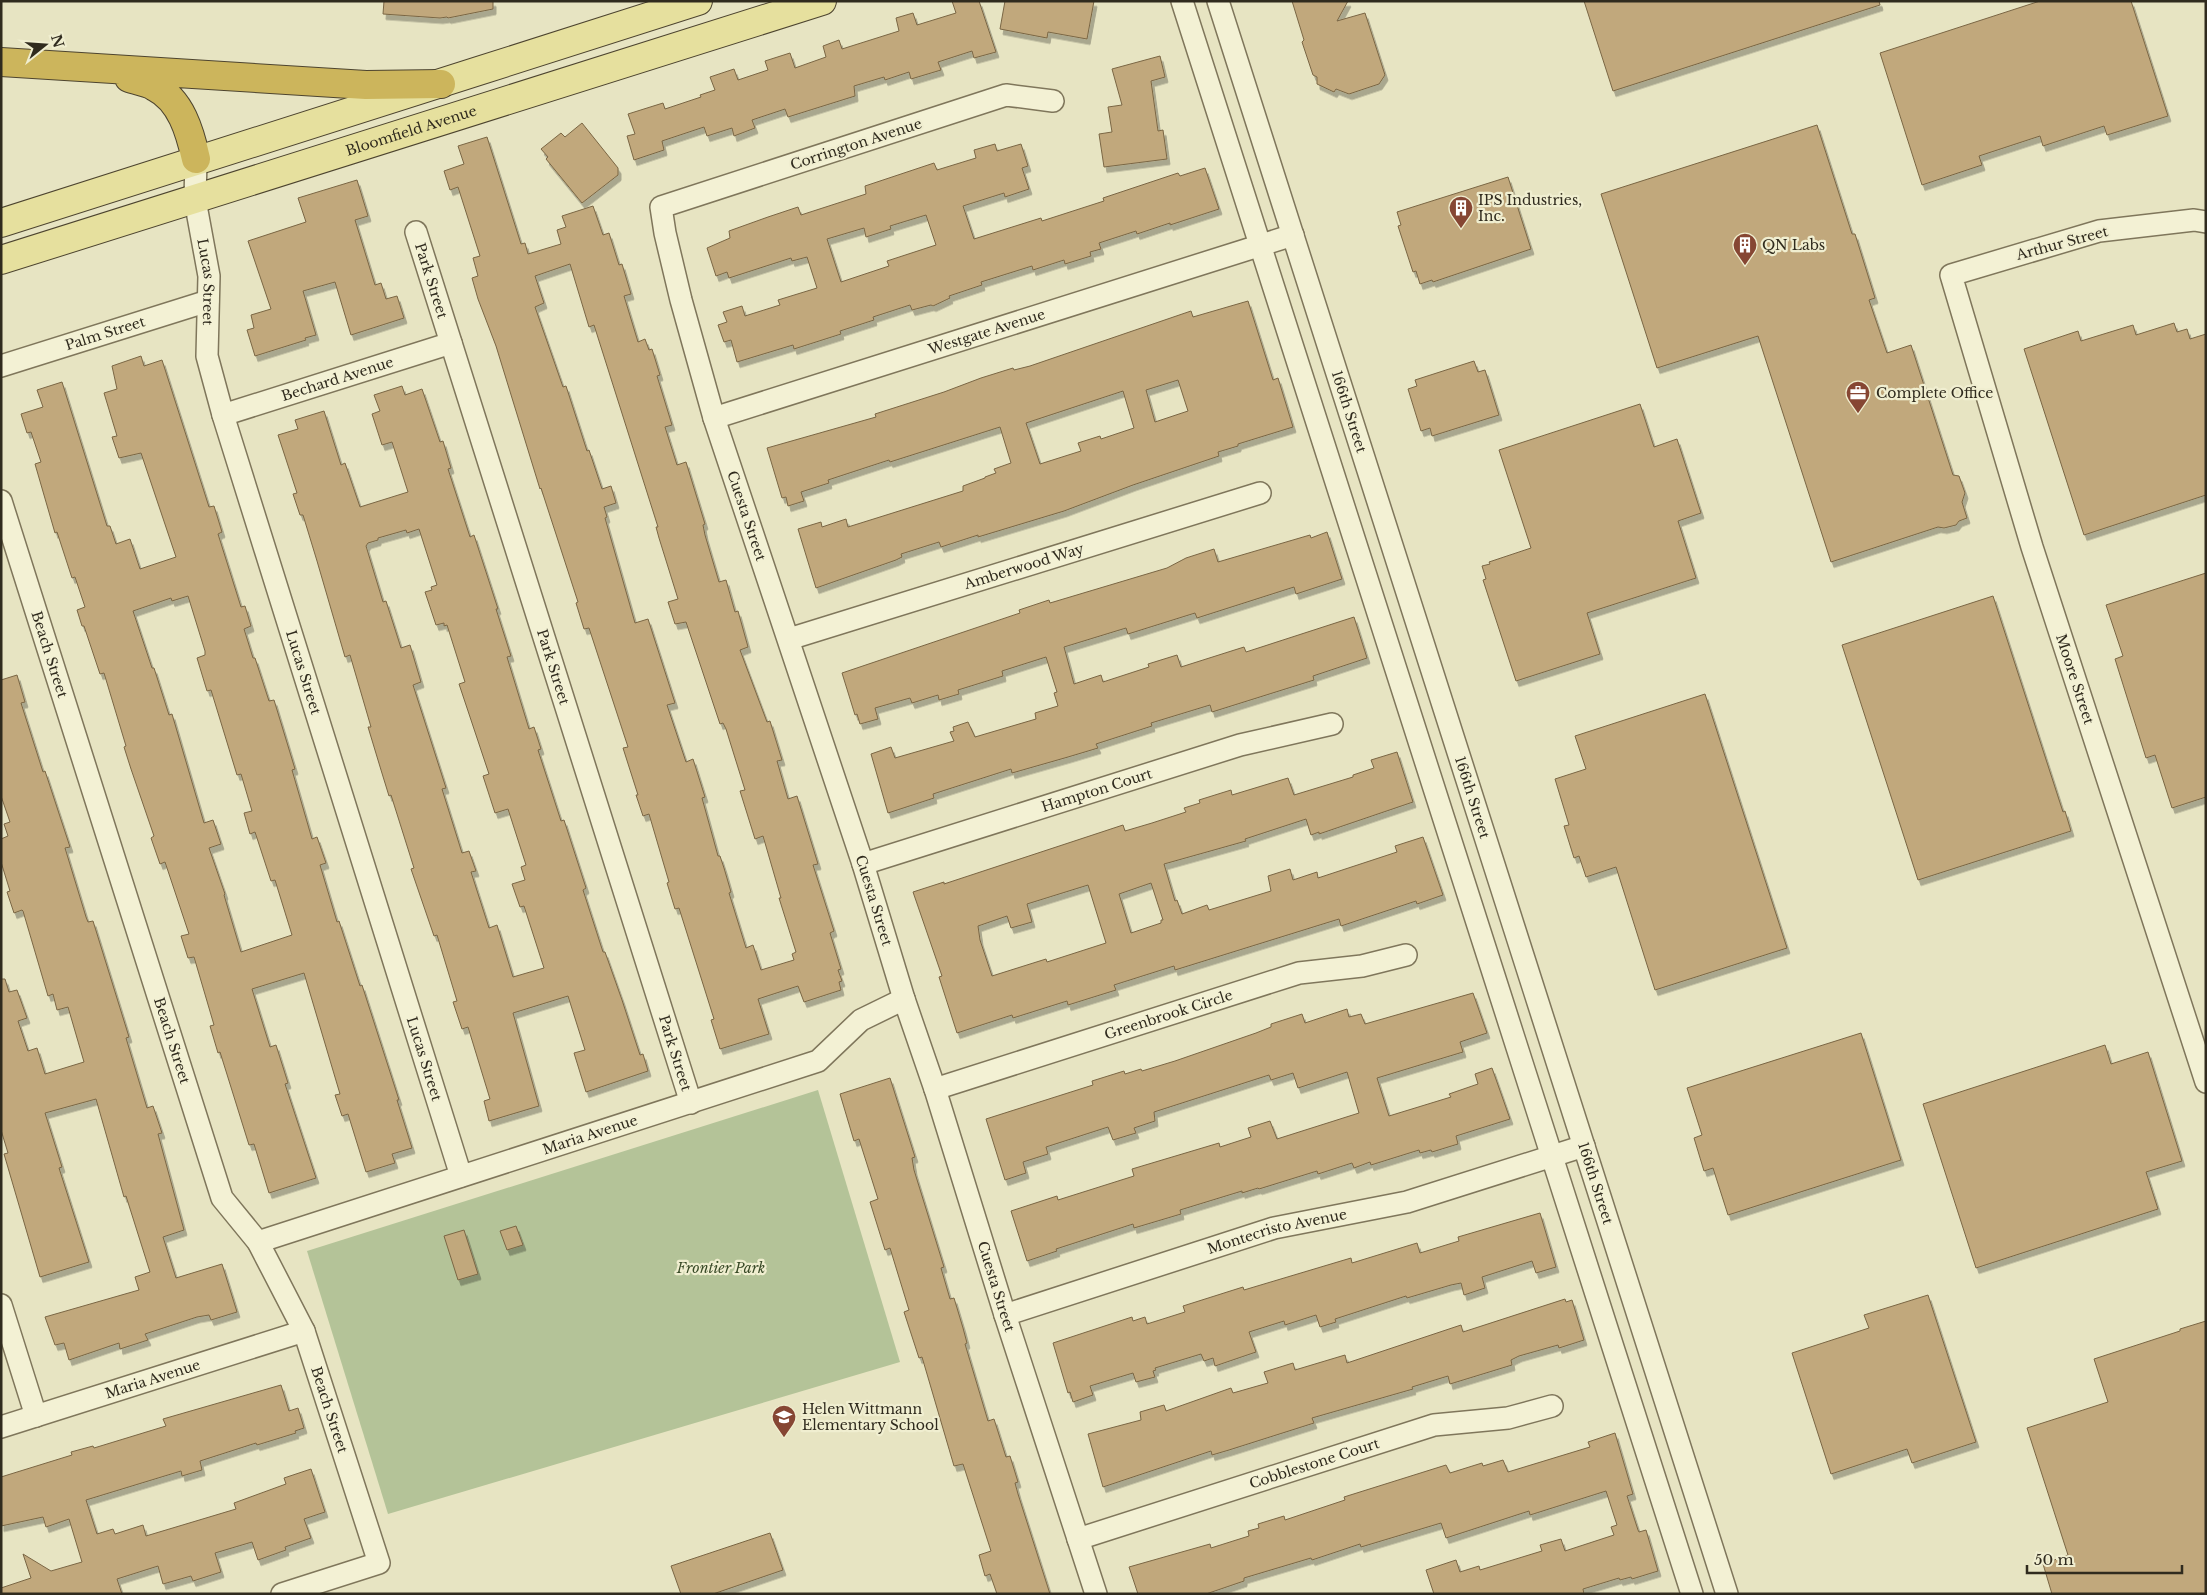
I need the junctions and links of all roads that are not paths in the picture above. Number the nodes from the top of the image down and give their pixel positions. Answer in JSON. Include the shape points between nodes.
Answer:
{"nodes":[{"id":1,"x":698,"y":1,"type":"edge"},
{"id":2,"x":822,"y":1,"type":"edge"},
{"id":3,"x":1182,"y":1,"type":"edge"},
{"id":4,"x":1218,"y":1,"type":"edge"},
{"id":5,"x":1,"y":62,"type":"edge"},
{"id":6,"x":102,"y":69,"type":"junction"},
{"id":7,"x":440,"y":84,"type":"junction"},
{"id":8,"x":1053,"y":101,"type":"dead end"},
{"id":9,"x":196,"y":159,"type":"junction"},
{"id":10,"x":194,"y":200,"type":"junction"},
{"id":11,"x":661,"y":206,"type":"joint"},
{"id":12,"x":2206,"y":222,"type":"edge"},
{"id":13,"x":1,"y":223,"type":"edge"},
{"id":14,"x":416,"y":232,"type":"dead end"},
{"id":15,"x":1293,"y":235,"type":"junction"},
{"id":16,"x":1260,"y":245,"type":"junction"},
{"id":17,"x":1,"y":260,"type":"edge"},
{"id":18,"x":1951,"y":275,"type":"joint"},
{"id":19,"x":208,"y":301,"type":"junction"},
{"id":20,"x":451,"y":343,"type":"junction"},
{"id":21,"x":1,"y":366,"type":"edge"},
{"id":22,"x":223,"y":415,"type":"junction"},
{"id":23,"x":714,"y":418,"type":"junction"},
{"id":24,"x":1260,"y":493,"type":"dead end"},
{"id":25,"x":1,"y":501,"type":"edge"},
{"id":26,"x":789,"y":640,"type":"junction"},
{"id":27,"x":1332,"y":724,"type":"dead end"},
{"id":28,"x":863,"y":864,"type":"junction"},
{"id":29,"x":1406,"y":955,"type":"dead end"},
{"id":30,"x":904,"y":999,"type":"junction"},
{"id":31,"x":2206,"y":1082,"type":"edge"},
{"id":32,"x":935,"y":1089,"type":"junction"},
{"id":33,"x":691,"y":1103,"type":"junction"},
{"id":34,"x":1584,"y":1146,"type":"junction"},
{"id":35,"x":1552,"y":1157,"type":"junction"},
{"id":36,"x":462,"y":1176,"type":"junction"},
{"id":37,"x":258,"y":1242,"type":"junction"},
{"id":38,"x":1,"y":1305,"type":"edge"},
{"id":39,"x":1005,"y":1315,"type":"junction"},
{"id":40,"x":304,"y":1332,"type":"junction"},
{"id":41,"x":1552,"y":1406,"type":"dead end"},
{"id":42,"x":36,"y":1416,"type":"junction"},
{"id":43,"x":1,"y":1427,"type":"edge"},
{"id":44,"x":1078,"y":1539,"type":"junction"},
{"id":45,"x":282,"y":1594,"type":"edge"},
{"id":46,"x":1096,"y":1594,"type":"edge"},
{"id":47,"x":1692,"y":1594,"type":"edge"},
{"id":48,"x":1727,"y":1594,"type":"edge"}],
"edges":[{"from":1,"to":7,"type":"main road"},
{"from":2,"to":10,"type":"main road","name":"Bloomfield Avenue"},
{"from":3,"to":16,"type":"street"},
{"from":4,"to":15,"type":"street","name":"166th Street"},
{"from":5,"to":6,"type":"highway"},
{"from":6,"to":7,"type":"highway","via":[[366,85]]},
{"from":6,"to":9,"type":"highway","via":[[155,86],[172,100],[189,130]]},
{"from":7,"to":9,"type":"main road"},
{"from":8,"to":11,"type":"street","name":"Corrington Avenue","via":[[1006,95]]},
{"from":9,"to":10,"type":"street","name":"Lucas Street"},
{"from":9,"to":13,"type":"main road"},
{"from":10,"to":17,"type":"main road","name":"Bloomfield Avenue"},
{"from":10,"to":19,"type":"street","name":"Lucas Street","via":[[209,276]]},
{"from":11,"to":23,"type":"street","name":"Cuesta Street","via":[[681,300]]},
{"from":12,"to":18,"type":"street","name":"Arthur Street","via":[[2194,220],[2099,231]]},
{"from":14,"to":20,"type":"street","name":"Park Street"},
{"from":15,"to":16,"type":"street","name":"Westgate Avenue"},
{"from":15,"to":34,"type":"street","name":"166th Street"},
{"from":16,"to":23,"type":"street","name":"Westgate Avenue"},
{"from":16,"to":35,"type":"street"},
{"from":18,"to":31,"type":"street","name":"Moore Street","via":[[2032,546]]},
{"from":19,"to":21,"type":"street","name":"Palm Street"},
{"from":19,"to":22,"type":"street","name":"Lucas Street","via":[[207,356]]},
{"from":20,"to":22,"type":"street","name":"Bechard Avenue"},
{"from":20,"to":33,"type":"street","name":"Park Street"},
{"from":22,"to":36,"type":"street","name":"Lucas Street"},
{"from":23,"to":26,"type":"street","name":"Cuesta Street"},
{"from":24,"to":26,"type":"street","name":"Amberwood Way"},
{"from":25,"to":37,"type":"street","name":"Beach Street","via":[[222,1198]]},
{"from":26,"to":28,"type":"street","name":"Cuesta Street"},
{"from":27,"to":28,"type":"street","name":"Hampton Court","via":[[1240,744]]},
{"from":28,"to":30,"type":"street","name":"Cuesta Street"},
{"from":29,"to":32,"type":"street","name":"Greenbrook Circle","via":[[1362,966],[1299,973]]},
{"from":30,"to":32,"type":"street","name":"Cuesta Street"},
{"from":30,"to":33,"type":"street","name":"Maria Avenue","via":[[861,1020],[818,1062]]},
{"from":32,"to":39,"type":"street","name":"Cuesta Street"},
{"from":33,"to":36,"type":"street","name":"Maria Avenue"},
{"from":34,"to":35,"type":"street","name":"Montecristo Avenue"},
{"from":34,"to":48,"type":"street","name":"166th Street"},
{"from":35,"to":39,"type":"street","name":"Montecristo Avenue","via":[[1407,1202],[1274,1228]]},
{"from":35,"to":47,"type":"street"},
{"from":36,"to":37,"type":"street","name":"Maria Avenue"},
{"from":37,"to":40,"type":"street","name":"Beach Street"},
{"from":38,"to":42,"type":"street"},
{"from":39,"to":44,"type":"street","name":"Cuesta Street"},
{"from":40,"to":42,"type":"street","name":"Maria Avenue"},
{"from":40,"to":45,"type":"street","name":"Beach Street","via":[[378,1563]]},
{"from":41,"to":44,"type":"street","name":"Cobblestone Court","via":[[1508,1418],[1434,1425]]},
{"from":42,"to":43,"type":"street","name":"Maria Avenue"},
{"from":44,"to":46,"type":"street","name":"Cuesta Street"}]}
